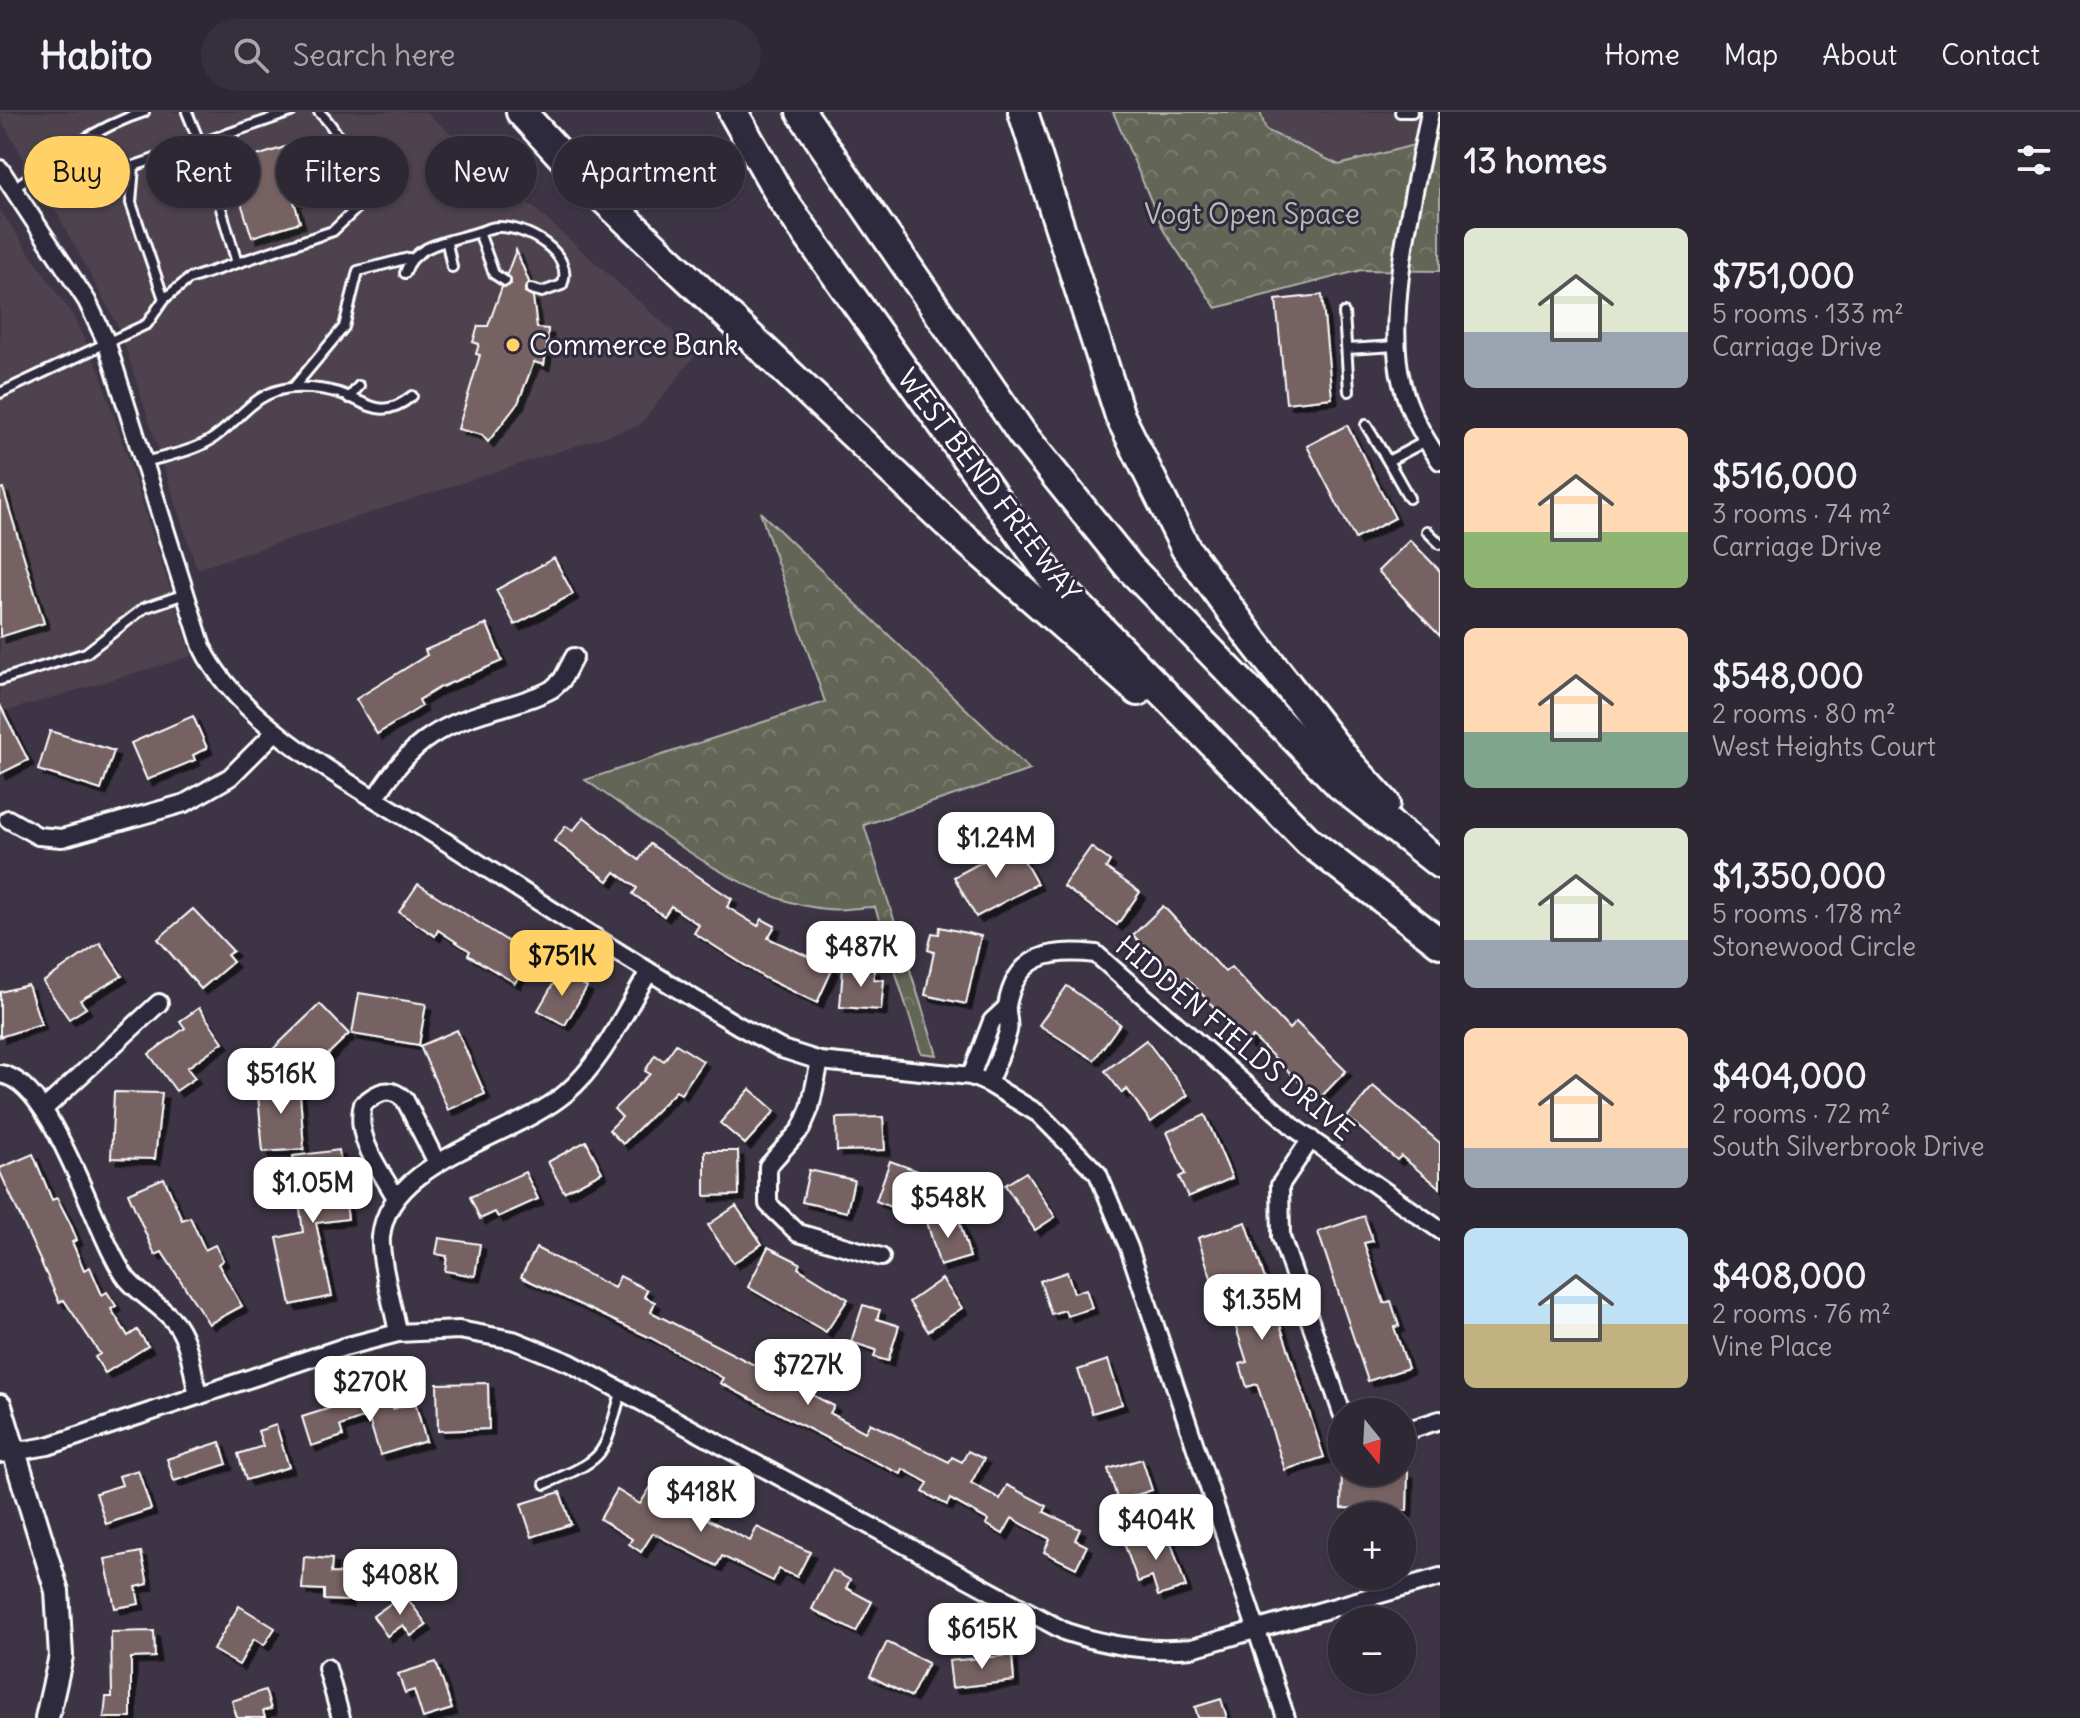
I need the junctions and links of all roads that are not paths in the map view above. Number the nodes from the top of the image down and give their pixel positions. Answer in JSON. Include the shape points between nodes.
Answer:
{"nodes":[{"id":1,"x":144,"y":112,"type":"edge"},
{"id":2,"x":187,"y":112,"type":"edge"},
{"id":3,"x":291,"y":112,"type":"edge"},
{"id":4,"x":319,"y":112,"type":"edge"},
{"id":5,"x":521,"y":112,"type":"edge"},
{"id":6,"x":733,"y":112,"type":"edge"},
{"id":7,"x":801,"y":112,"type":"edge"},
{"id":8,"x":1023,"y":112,"type":"edge"},
{"id":9,"x":1400,"y":112,"type":"edge"},
{"id":10,"x":1412,"y":112,"type":"edge"},
{"id":11,"x":1430,"y":112,"type":"edge"},
{"id":12,"x":196,"y":136,"type":"edge"},
{"id":13,"x":224,"y":136,"type":"edge"},
{"id":14,"x":146,"y":162,"type":"edge"},
{"id":15,"x":0,"y":169,"type":"edge"},
{"id":16,"x":13,"y":189,"type":"junction"},
{"id":17,"x":219,"y":208,"type":"edge"},
{"id":18,"x":479,"y":232,"type":"junction"},
{"id":19,"x":447,"y":243,"type":"junction"},
{"id":20,"x":409,"y":258,"type":"junction"},
{"id":21,"x":237,"y":263,"type":"junction"},
{"id":22,"x":452,"y":267,"type":"dead end"},
{"id":23,"x":405,"y":273,"type":"dead end"},
{"id":24,"x":505,"y":281,"type":"dead end"},
{"id":25,"x":531,"y":289,"type":"dead end"},
{"id":26,"x":164,"y":299,"type":"junction"},
{"id":27,"x":1344,"y":313,"type":"dead end"},
{"id":28,"x":106,"y":341,"type":"junction"},
{"id":29,"x":1396,"y":346,"type":"junction"},
{"id":30,"x":1347,"y":349,"type":"junction"},
{"id":31,"x":359,"y":386,"type":"dead end"},
{"id":32,"x":293,"y":388,"type":"junction"},
{"id":33,"x":1349,"y":391,"type":"dead end"},
{"id":34,"x":0,"y":393,"type":"edge"},
{"id":35,"x":412,"y":396,"type":"dead end"},
{"id":36,"x":349,"y":398,"type":"junction"},
{"id":37,"x":1366,"y":425,"type":"dead end"},
{"id":38,"x":1426,"y":441,"type":"junction"},
{"id":39,"x":1388,"y":461,"type":"junction"},
{"id":40,"x":1440,"y":461,"type":"edge"},
{"id":41,"x":144,"y":463,"type":"junction"},
{"id":42,"x":1409,"y":498,"type":"dead end"},
{"id":43,"x":1427,"y":531,"type":"dead end"},
{"id":44,"x":1440,"y":544,"type":"edge"},
{"id":45,"x":185,"y":594,"type":"junction"},
{"id":46,"x":574,"y":657,"type":"dead end"},
{"id":47,"x":0,"y":680,"type":"edge"},
{"id":48,"x":275,"y":732,"type":"junction"},
{"id":49,"x":376,"y":797,"type":"junction"},
{"id":50,"x":8,"y":819,"type":"dead end"},
{"id":51,"x":1309,"y":842,"type":"junction"},
{"id":52,"x":1440,"y":863,"type":"edge"},
{"id":53,"x":1440,"y":943,"type":"edge"},
{"id":54,"x":649,"y":972,"type":"junction"},
{"id":55,"x":159,"y":1003,"type":"dead end"},
{"id":56,"x":1006,"y":1008,"type":"junction"},
{"id":57,"x":820,"y":1061,"type":"junction"},
{"id":58,"x":0,"y":1074,"type":"edge"},
{"id":59,"x":971,"y":1076,"type":"junction"},
{"id":60,"x":988,"y":1083,"type":"junction"},
{"id":61,"x":44,"y":1109,"type":"junction"},
{"id":62,"x":1311,"y":1139,"type":"junction"},
{"id":63,"x":437,"y":1163,"type":"junction"},
{"id":64,"x":396,"y":1198,"type":"junction"},
{"id":65,"x":1440,"y":1230,"type":"edge"},
{"id":66,"x":881,"y":1257,"type":"dead end"},
{"id":67,"x":398,"y":1333,"type":"junction"},
{"id":68,"x":621,"y":1393,"type":"junction"},
{"id":69,"x":198,"y":1396,"type":"junction"},
{"id":70,"x":1337,"y":1398,"type":"edge"},
{"id":71,"x":0,"y":1406,"type":"edge"},
{"id":72,"x":1440,"y":1420,"type":"edge"},
{"id":73,"x":1416,"y":1428,"type":"edge"},
{"id":74,"x":8,"y":1453,"type":"edge"},
{"id":75,"x":545,"y":1484,"type":"dead end"},
{"id":76,"x":1440,"y":1577,"type":"edge"},
{"id":77,"x":1258,"y":1630,"type":"junction"},
{"id":78,"x":327,"y":1668,"type":"dead end"},
{"id":79,"x":47,"y":1718,"type":"edge"},
{"id":80,"x":341,"y":1718,"type":"edge"},
{"id":81,"x":1286,"y":1718,"type":"edge"}],
"edges":[{"from":1,"to":16,"type":"lane","via":[[98,133]]},
{"from":2,"to":12,"type":"lane"},
{"from":3,"to":13,"type":"lane"},
{"from":4,"to":21,"type":"lane","via":[[344,150],[355,210],[333,231]]},
{"from":5,"to":51,"type":"highway","via":[[583,179],[948,524]]},
{"from":6,"to":51,"type":"highway","name":"WEST BEND FREEWAY","via":[[782,199],[1054,581]]},
{"from":7,"to":52,"type":"highway","name":"WEST BEND FREEWAY","via":[[1022,434],[1129,567],[1340,785]]},
{"from":8,"to":52,"type":"highway","via":[[1120,416],[1186,549],[1347,761]]},
{"from":9,"to":10,"type":"lane"},
{"from":11,"to":29,"type":"street","via":[[1401,281]]},
{"from":14,"to":26,"type":"lane","via":[[134,166],[131,203]]},
{"from":15,"to":16,"type":"street"},
{"from":16,"to":28,"type":"street","via":[[87,301]]},
{"from":17,"to":21,"type":"lane"},
{"from":18,"to":19,"type":"lane"},
{"from":18,"to":24,"type":"lane","via":[[494,274]]},
{"from":18,"to":25,"type":"lane","via":[[495,226],[512,228],[553,250],[564,263],[562,285],[542,292]]},
{"from":19,"to":20,"type":"lane"},
{"from":19,"to":22,"type":"lane"},
{"from":20,"to":23,"type":"lane"},
{"from":20,"to":32,"type":"lane","via":[[358,271],[344,327]]},
{"from":21,"to":26,"type":"lane","via":[[189,279]]},
{"from":26,"to":28,"type":"lane","via":[[147,324]]},
{"from":27,"to":30,"type":"lane"},
{"from":28,"to":34,"type":"lane"},
{"from":28,"to":41,"type":"street"},
{"from":29,"to":30,"type":"lane"},
{"from":29,"to":38,"type":"street","via":[[1402,384]]},
{"from":30,"to":33,"type":"lane"},
{"from":31,"to":36,"type":"lane"},
{"from":32,"to":36,"type":"lane","via":[[314,387]]},
{"from":32,"to":41,"type":"lane","via":[[248,405],[211,440]]},
{"from":35,"to":36,"type":"lane","via":[[384,409]]},
{"from":37,"to":39,"type":"lane"},
{"from":38,"to":39,"type":"lane"},
{"from":38,"to":40,"type":"street"},
{"from":39,"to":42,"type":"lane"},
{"from":41,"to":45,"type":"street"},
{"from":43,"to":44,"type":"lane"},
{"from":45,"to":47,"type":"lane","via":[[144,608],[86,653]]},
{"from":45,"to":48,"type":"street","via":[[202,647],[220,680]]},
{"from":46,"to":49,"type":"street","via":[[552,689],[450,723],[425,738],[394,769]]},
{"from":48,"to":49,"type":"street"},
{"from":48,"to":50,"type":"street","via":[[230,777],[185,803],[62,838],[38,836]]},
{"from":49,"to":54,"type":"street"},
{"from":51,"to":53,"type":"highway","name":"WEST BEND FREEWAY"},
{"from":54,"to":57,"type":"street","via":[[782,1049]]},
{"from":54,"to":63,"type":"street","via":[[597,1058],[568,1092],[533,1117]]},
{"from":55,"to":61,"type":"street"},
{"from":56,"to":59,"type":"street","name":"HIDDEN FIELDS DRIVE","via":[[992,1021]]},
{"from":56,"to":60,"type":"street","name":"HIDDEN FIELDS DRIVE","via":[[1010,1027]]},
{"from":56,"to":62,"type":"street","name":"HIDDEN FIELDS DRIVE","via":[[1016,978],[1032,960],[1052,952],[1096,954]]},
{"from":57,"to":59,"type":"street"},
{"from":57,"to":66,"type":"street","via":[[801,1129],[768,1166],[768,1204],[798,1233]]},
{"from":58,"to":61,"type":"street","via":[[23,1084]]},
{"from":59,"to":60,"type":"street"},
{"from":60,"to":77,"type":"street","via":[[1039,1114],[1098,1174],[1129,1248]]},
{"from":61,"to":69,"type":"street","via":[[126,1278],[177,1325]]},
{"from":62,"to":65,"type":"street","name":"HIDDEN FIELDS DRIVE"},
{"from":62,"to":70,"type":"street","via":[[1280,1185],[1281,1237]]},
{"from":63,"to":64,"type":"street","via":[[414,1176]]},
{"from":63,"to":64,"type":"street","via":[[397,1092],[386,1090],[363,1104],[365,1143]]},
{"from":64,"to":67,"type":"street","via":[[380,1238]]},
{"from":67,"to":68,"type":"street","via":[[459,1330],[513,1340],[570,1363]]},
{"from":67,"to":69,"type":"street"},
{"from":68,"to":75,"type":"lane","via":[[604,1450],[590,1464]]},
{"from":68,"to":77,"type":"street","via":[[1066,1632],[1155,1652]]},
{"from":69,"to":74,"type":"street","via":[[48,1446]]},
{"from":71,"to":74,"type":"street"},
{"from":72,"to":73,"type":"street"},
{"from":74,"to":79,"type":"street","via":[[57,1591],[61,1656]]},
{"from":76,"to":77,"type":"street"},
{"from":77,"to":81,"type":"street"},
{"from":78,"to":80,"type":"street"}]}
